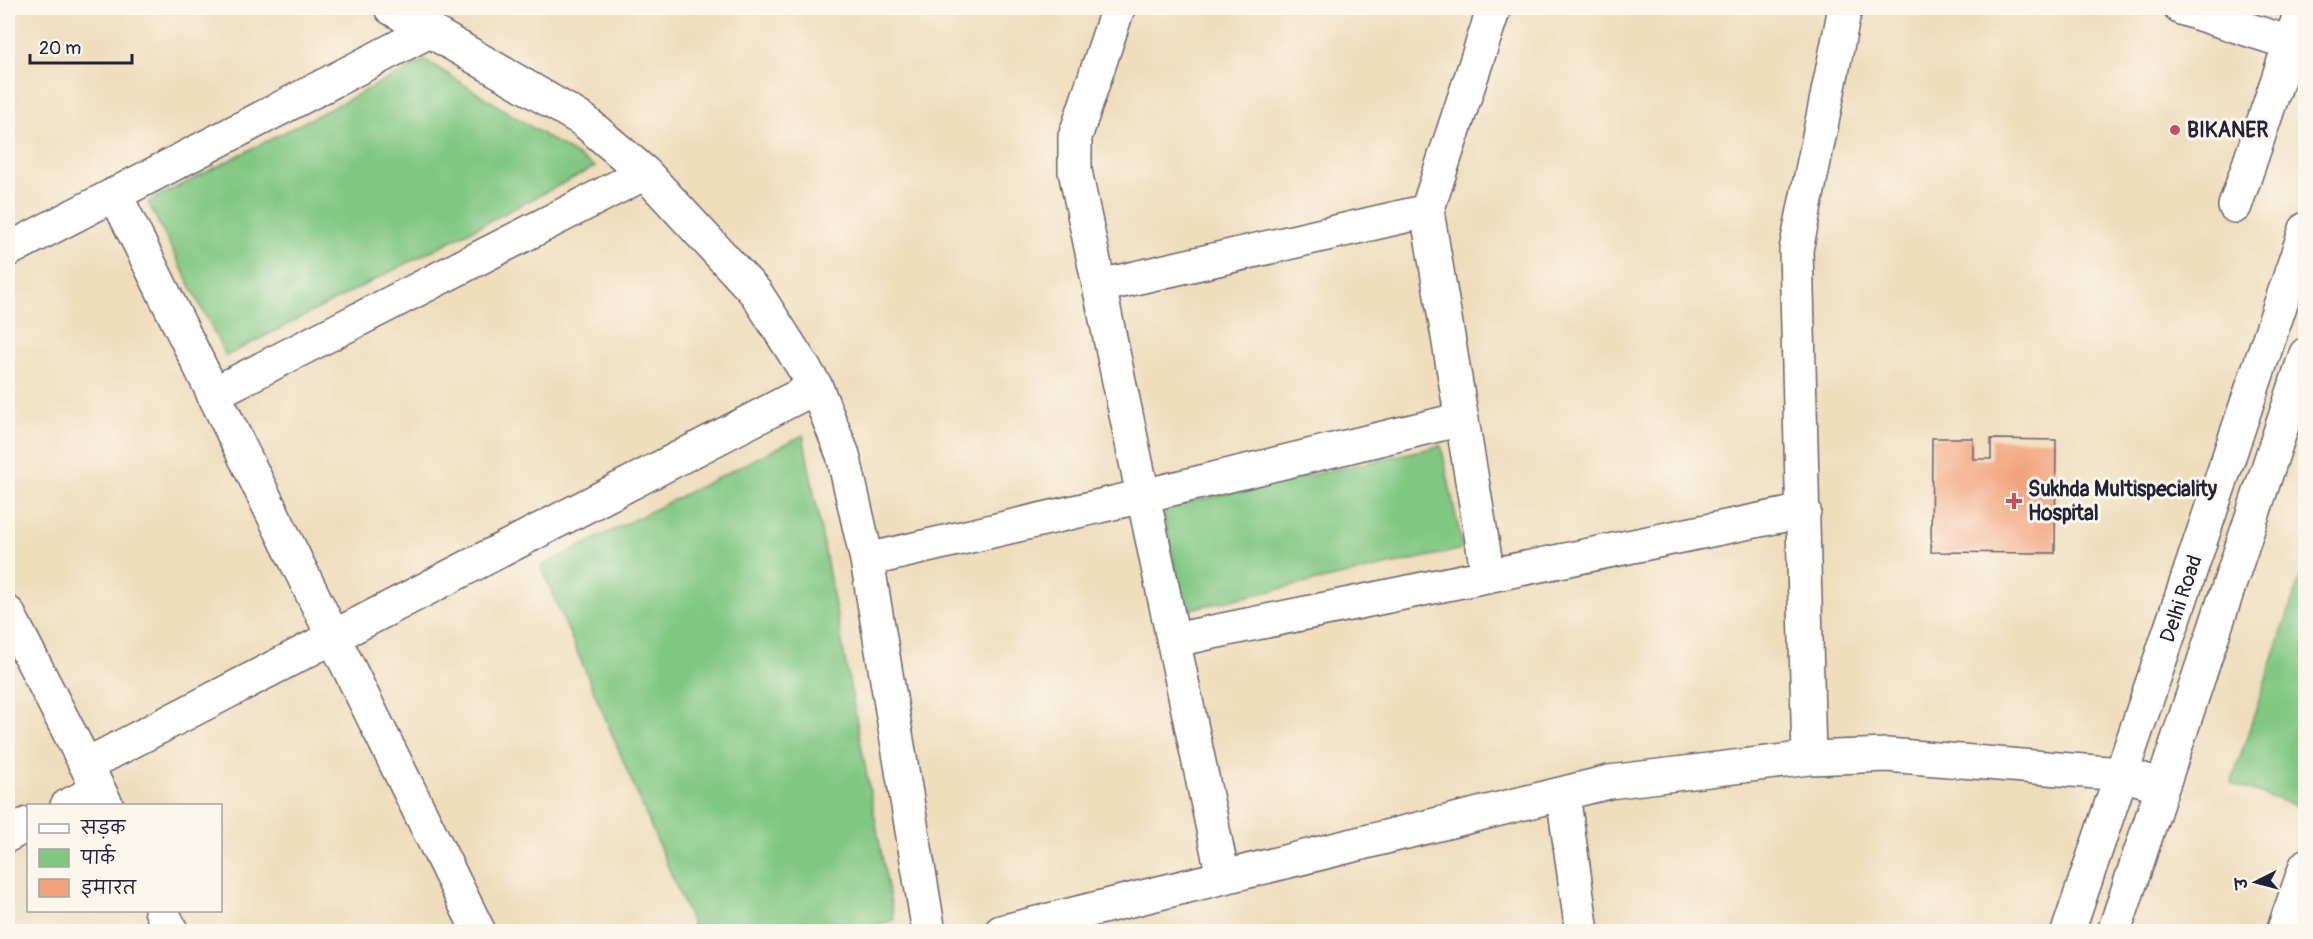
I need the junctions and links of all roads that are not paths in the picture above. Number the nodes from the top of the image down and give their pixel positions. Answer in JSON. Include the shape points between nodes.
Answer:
{"nodes":[{"id":1,"x":391,"y":8,"type":"edge"},
{"id":2,"x":1118,"y":8,"type":"edge"},
{"id":3,"x":1494,"y":8,"type":"edge"},
{"id":4,"x":1845,"y":8,"type":"edge"},
{"id":5,"x":2181,"y":8,"type":"edge"},
{"id":6,"x":2302,"y":8,"type":"edge"},
{"id":7,"x":431,"y":30,"type":"junction"},
{"id":8,"x":2290,"y":43,"type":"junction"},
{"id":9,"x":645,"y":173,"type":"junction"},
{"id":10,"x":115,"y":194,"type":"junction"},
{"id":11,"x":2235,"y":206,"type":"dead end"},
{"id":12,"x":1428,"y":211,"type":"junction"},
{"id":13,"x":2306,"y":229,"type":"edge"},
{"id":14,"x":8,"y":250,"type":"edge"},
{"id":15,"x":1100,"y":286,"type":"junction"},
{"id":16,"x":2306,"y":354,"type":"edge"},
{"id":17,"x":816,"y":387,"type":"junction"},
{"id":18,"x":213,"y":394,"type":"junction"},
{"id":19,"x":1462,"y":419,"type":"junction"},
{"id":20,"x":1143,"y":496,"type":"junction"},
{"id":21,"x":1804,"y":511,"type":"junction"},
{"id":22,"x":867,"y":560,"type":"junction"},
{"id":23,"x":1488,"y":576,"type":"junction"},
{"id":24,"x":8,"y":613,"type":"edge"},
{"id":25,"x":333,"y":637,"type":"junction"},
{"id":26,"x":1174,"y":640,"type":"junction"},
{"id":27,"x":1809,"y":758,"type":"junction"},
{"id":28,"x":2121,"y":774,"type":"junction"},
{"id":29,"x":2162,"y":785,"type":"junction"},
{"id":30,"x":97,"y":787,"type":"edge"},
{"id":31,"x":1563,"y":794,"type":"junction"},
{"id":32,"x":70,"y":804,"type":"edge"},
{"id":33,"x":27,"y":825,"type":"edge"},
{"id":34,"x":8,"y":835,"type":"edge"},
{"id":35,"x":2306,"y":866,"type":"edge"},
{"id":36,"x":1223,"y":877,"type":"junction"},
{"id":37,"x":162,"y":912,"type":"edge"},
{"id":38,"x":1096,"y":920,"type":"edge"},
{"id":39,"x":172,"y":932,"type":"edge"},
{"id":40,"x":478,"y":932,"type":"edge"},
{"id":41,"x":929,"y":932,"type":"edge"},
{"id":42,"x":1001,"y":932,"type":"edge"},
{"id":43,"x":1582,"y":932,"type":"edge"},
{"id":44,"x":2068,"y":932,"type":"edge"},
{"id":45,"x":2114,"y":932,"type":"edge"},
{"id":46,"x":2283,"y":932,"type":"edge"}],
"edges":[{"from":1,"to":7,"type":"street"},
{"from":2,"to":15,"type":"street","via":[[1075,137],[1075,171]]},
{"from":3,"to":12,"type":"street"},
{"from":4,"to":21,"type":"street","via":[[1796,250]]},
{"from":5,"to":8,"type":"street"},
{"from":6,"to":8,"type":"street"},
{"from":7,"to":9,"type":"street","via":[[583,120]]},
{"from":7,"to":10,"type":"street"},
{"from":8,"to":11,"type":"street"},
{"from":9,"to":17,"type":"street","via":[[756,294]]},
{"from":9,"to":18,"type":"street"},
{"from":10,"to":14,"type":"street"},
{"from":10,"to":18,"type":"street"},
{"from":12,"to":15,"type":"street"},
{"from":12,"to":19,"type":"street"},
{"from":13,"to":28,"type":"street","name":"Delhi Road"},
{"from":15,"to":20,"type":"street"},
{"from":16,"to":29,"type":"street","name":"Delhi Road"},
{"from":17,"to":22,"type":"street","via":[[843,454]]},
{"from":17,"to":25,"type":"street"},
{"from":18,"to":25,"type":"street"},
{"from":19,"to":20,"type":"street"},
{"from":19,"to":23,"type":"street"},
{"from":20,"to":22,"type":"street"},
{"from":20,"to":26,"type":"street"},
{"from":21,"to":23,"type":"street"},
{"from":21,"to":27,"type":"street"},
{"from":22,"to":41,"type":"street"},
{"from":23,"to":26,"type":"street"},
{"from":24,"to":30,"type":"street"},
{"from":25,"to":30,"type":"street"},
{"from":25,"to":40,"type":"street"},
{"from":26,"to":36,"type":"street"},
{"from":27,"to":28,"type":"street","via":[[1887,755]]},
{"from":27,"to":31,"type":"street","via":[[1609,782]]},
{"from":28,"to":29,"type":"street"},
{"from":28,"to":44,"type":"street","name":"Delhi Road"},
{"from":29,"to":45,"type":"street","name":"Delhi Road"},
{"from":30,"to":32,"type":"street"},
{"from":31,"to":36,"type":"street"},
{"from":31,"to":43,"type":"street"},
{"from":33,"to":34,"type":"street"},
{"from":35,"to":46,"type":"street"},
{"from":36,"to":38,"type":"street"},
{"from":37,"to":39,"type":"street"},
{"from":38,"to":42,"type":"street"}]}
